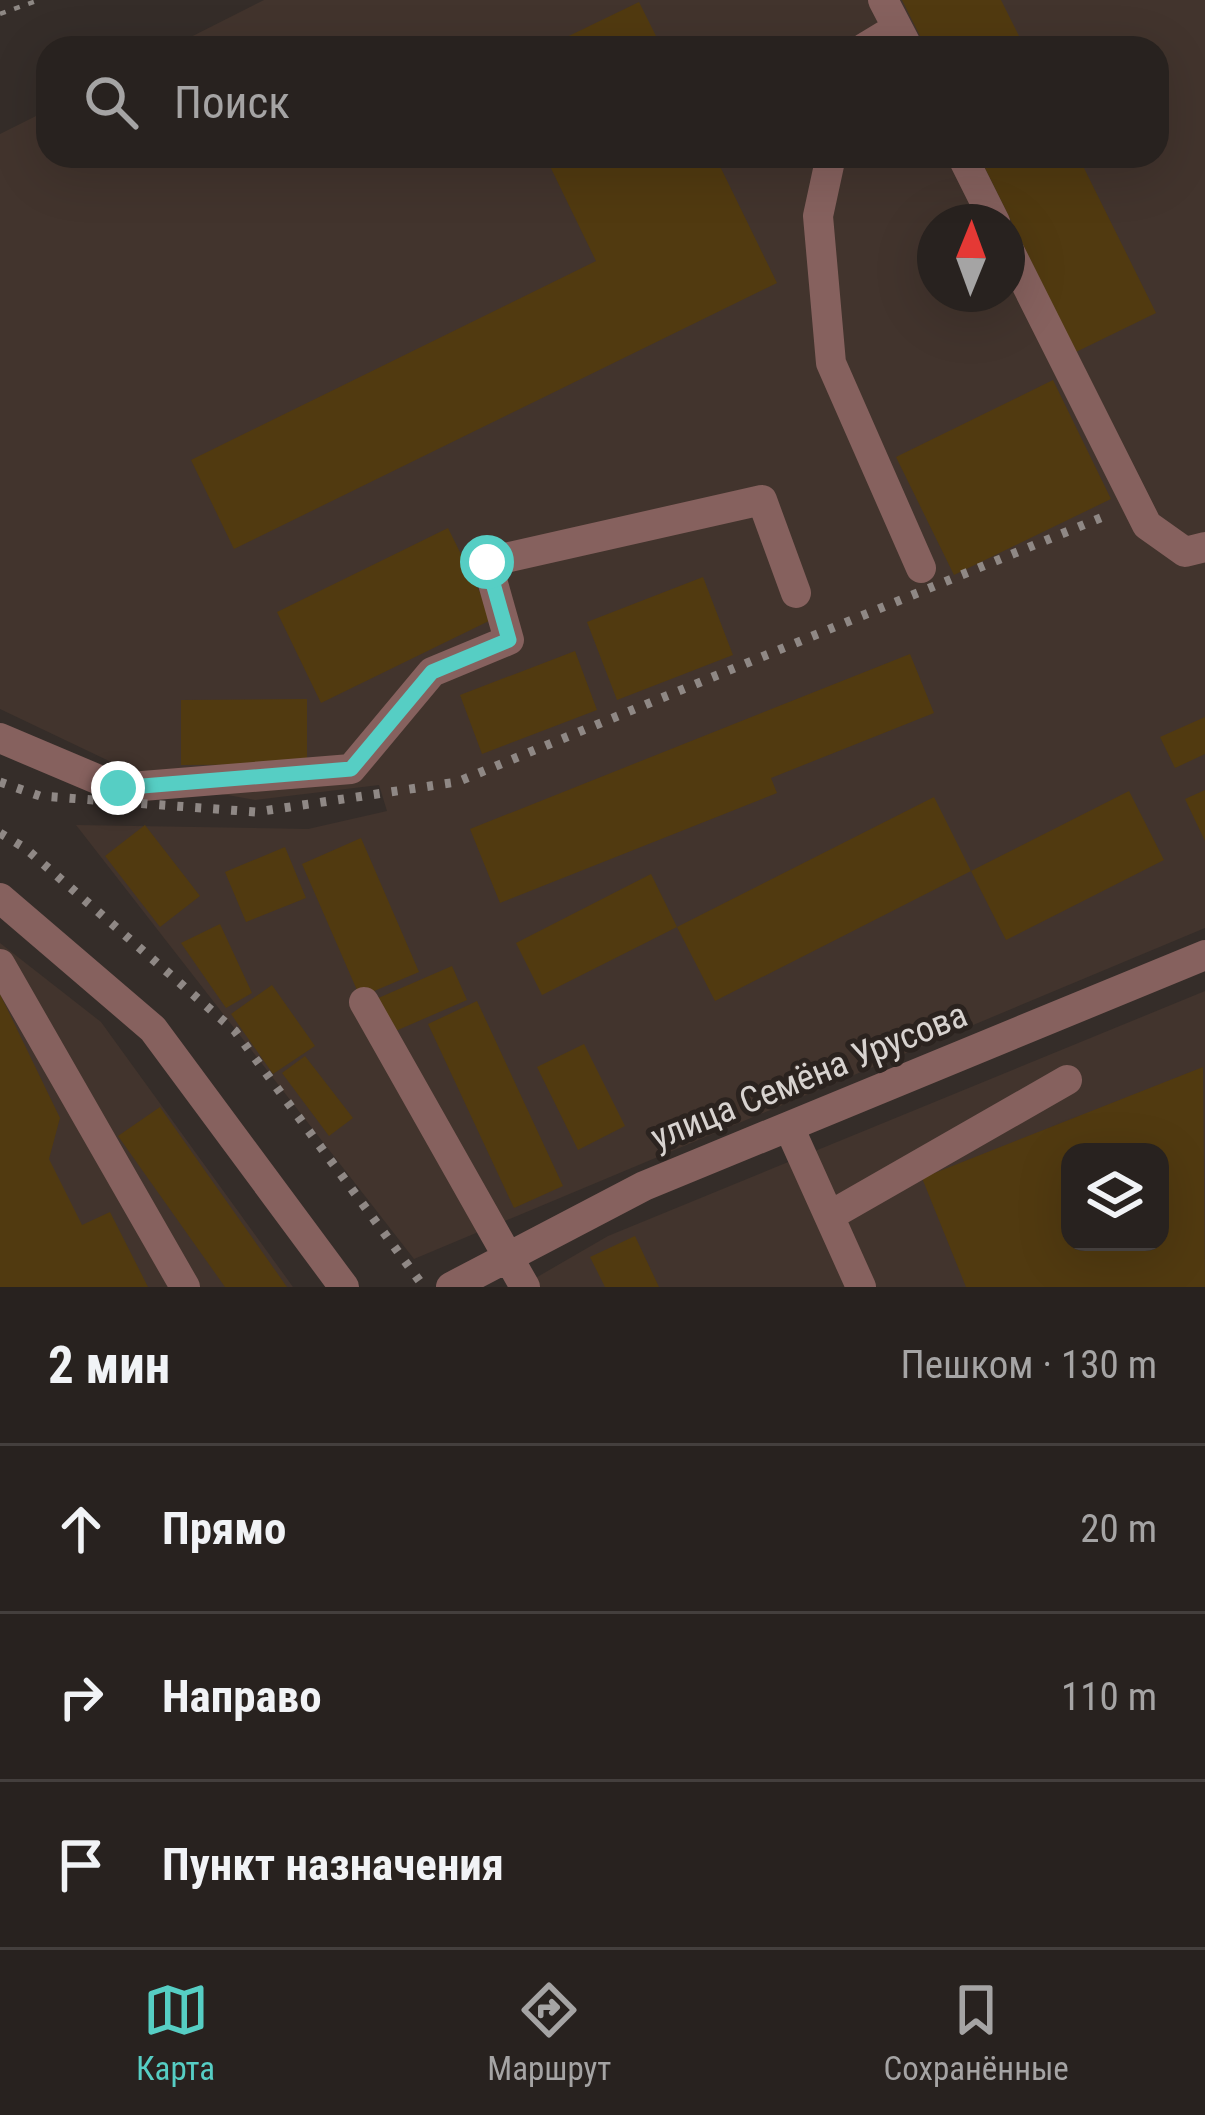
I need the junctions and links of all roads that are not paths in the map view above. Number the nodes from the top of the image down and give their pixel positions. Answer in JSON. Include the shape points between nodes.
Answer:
{"nodes":[{"id":1,"x":828,"y":168,"type":"edge"},
{"id":2,"x":968,"y":168,"type":"edge"},
{"id":3,"x":986,"y":204,"type":"edge"},
{"id":4,"x":1025,"y":282,"type":"edge"},
{"id":5,"x":1205,"y":548,"type":"edge"},
{"id":6,"x":921,"y":568,"type":"dead end"},
{"id":7,"x":796,"y":592,"type":"dead end"},
{"id":8,"x":0,"y":738,"type":"edge"},
{"id":9,"x":0,"y":898,"type":"edge"},
{"id":10,"x":1205,"y":955,"type":"edge"},
{"id":11,"x":0,"y":964,"type":"edge"},
{"id":12,"x":364,"y":1002,"type":"dead end"},
{"id":13,"x":1067,"y":1079,"type":"dead end"},
{"id":14,"x":789,"y":1126,"type":"junction"},
{"id":15,"x":831,"y":1215,"type":"junction"},
{"id":16,"x":508,"y":1257,"type":"junction"},
{"id":17,"x":185,"y":1287,"type":"edge"},
{"id":18,"x":344,"y":1287,"type":"edge"},
{"id":19,"x":451,"y":1287,"type":"edge"},
{"id":20,"x":524,"y":1287,"type":"edge"},
{"id":21,"x":861,"y":1287,"type":"edge"}],
"edges":[{"from":1,"to":6,"type":"street","via":[[818,216],[831,363]]},
{"from":2,"to":3,"type":"street"},
{"from":4,"to":5,"type":"street","via":[[1147,525],[1185,552]]},
{"from":7,"to":8,"type":"street","via":[[762,500],[487,562],[509,640],[432,672],[351,769],[118,788]]},
{"from":9,"to":18,"type":"street","via":[[153,1029]]},
{"from":10,"to":14,"type":"street","name":"улица Семёна Урусова"},
{"from":11,"to":17,"type":"street"},
{"from":12,"to":16,"type":"street"},
{"from":13,"to":15,"type":"street"},
{"from":14,"to":15,"type":"street"},
{"from":14,"to":16,"type":"street","name":"улица Семёна Урусова","via":[[644,1186]]},
{"from":15,"to":21,"type":"street"},
{"from":16,"to":19,"type":"street","name":"улица Семёна Урусова"},
{"from":16,"to":20,"type":"street"}]}
